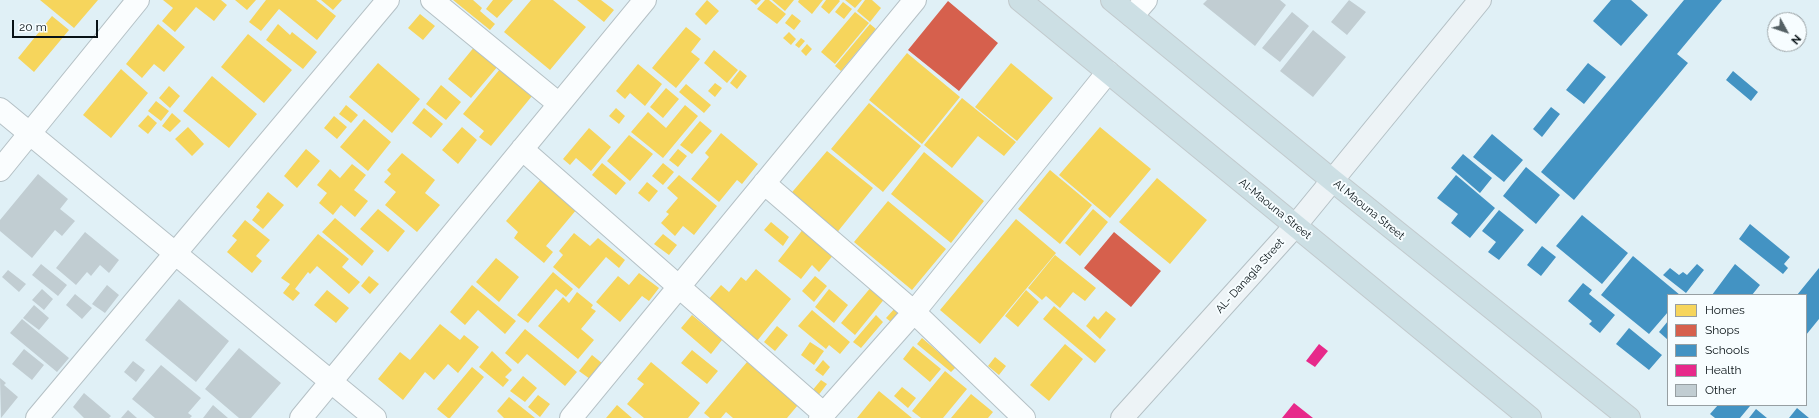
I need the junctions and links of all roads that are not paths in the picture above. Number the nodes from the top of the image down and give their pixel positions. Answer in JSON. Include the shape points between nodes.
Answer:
{"nodes":[{"id":1,"x":138,"y":0,"type":"edge"},
{"id":2,"x":388,"y":0,"type":"edge"},
{"id":3,"x":432,"y":0,"type":"edge"},
{"id":4,"x":644,"y":0,"type":"edge"},
{"id":5,"x":915,"y":0,"type":"edge"},
{"id":6,"x":1020,"y":0,"type":"edge"},
{"id":7,"x":1112,"y":0,"type":"edge"},
{"id":8,"x":1146,"y":0,"type":"edge"},
{"id":9,"x":1480,"y":0,"type":"edge"},
{"id":10,"x":1132,"y":16,"type":"junction"},
{"id":11,"x":1108,"y":72,"type":"junction"},
{"id":12,"x":559,"y":104,"type":"junction"},
{"id":13,"x":0,"y":109,"type":"edge"},
{"id":14,"x":30,"y":134,"type":"junction"},
{"id":15,"x":522,"y":149,"type":"junction"},
{"id":16,"x":0,"y":170,"type":"edge"},
{"id":17,"x":1332,"y":180,"type":"junction"},
{"id":18,"x":764,"y":183,"type":"junction"},
{"id":19,"x":1295,"y":226,"type":"junction"},
{"id":20,"x":175,"y":254,"type":"junction"},
{"id":21,"x":678,"y":287,"type":"junction"},
{"id":22,"x":914,"y":312,"type":"junction"},
{"id":23,"x":331,"y":382,"type":"junction"},
{"id":24,"x":822,"y":416,"type":"edge"},
{"id":25,"x":38,"y":418,"type":"edge"},
{"id":26,"x":302,"y":418,"type":"edge"},
{"id":27,"x":374,"y":418,"type":"edge"},
{"id":28,"x":571,"y":418,"type":"edge"},
{"id":29,"x":1024,"y":418,"type":"edge"},
{"id":30,"x":1122,"y":418,"type":"edge"},
{"id":31,"x":1530,"y":418,"type":"edge"},
{"id":32,"x":1629,"y":418,"type":"edge"}],
"edges":[{"from":1,"to":14,"type":"street"},
{"from":2,"to":20,"type":"street"},
{"from":3,"to":12,"type":"street"},
{"from":4,"to":12,"type":"street"},
{"from":5,"to":18,"type":"street"},
{"from":6,"to":11,"type":"highway","name":"Al-Maouna Street"},
{"from":7,"to":10,"type":"highway","name":"Al Maouna Street"},
{"from":8,"to":10,"type":"street"},
{"from":9,"to":17,"type":"street","name":"AL- Danagla Street"},
{"from":10,"to":17,"type":"highway","name":"Al Maouna Street"},
{"from":11,"to":19,"type":"highway","name":"Al-Maouna Street"},
{"from":11,"to":22,"type":"street"},
{"from":12,"to":15,"type":"street"},
{"from":13,"to":14,"type":"street"},
{"from":14,"to":16,"type":"street"},
{"from":14,"to":20,"type":"street"},
{"from":15,"to":21,"type":"street"},
{"from":15,"to":23,"type":"street"},
{"from":17,"to":19,"type":"street","name":"AL- Danagla Street"},
{"from":17,"to":32,"type":"highway","name":"Al Maouna Street"},
{"from":18,"to":21,"type":"street"},
{"from":18,"to":22,"type":"street"},
{"from":19,"to":30,"type":"street","name":"AL- Danagla Street"},
{"from":19,"to":31,"type":"highway","name":"Al-Maouna Street"},
{"from":20,"to":23,"type":"street"},
{"from":20,"to":25,"type":"street"},
{"from":21,"to":24,"type":"street"},
{"from":21,"to":28,"type":"street"},
{"from":22,"to":24,"type":"street"},
{"from":22,"to":29,"type":"street"},
{"from":23,"to":26,"type":"street"},
{"from":23,"to":27,"type":"street"}]}
